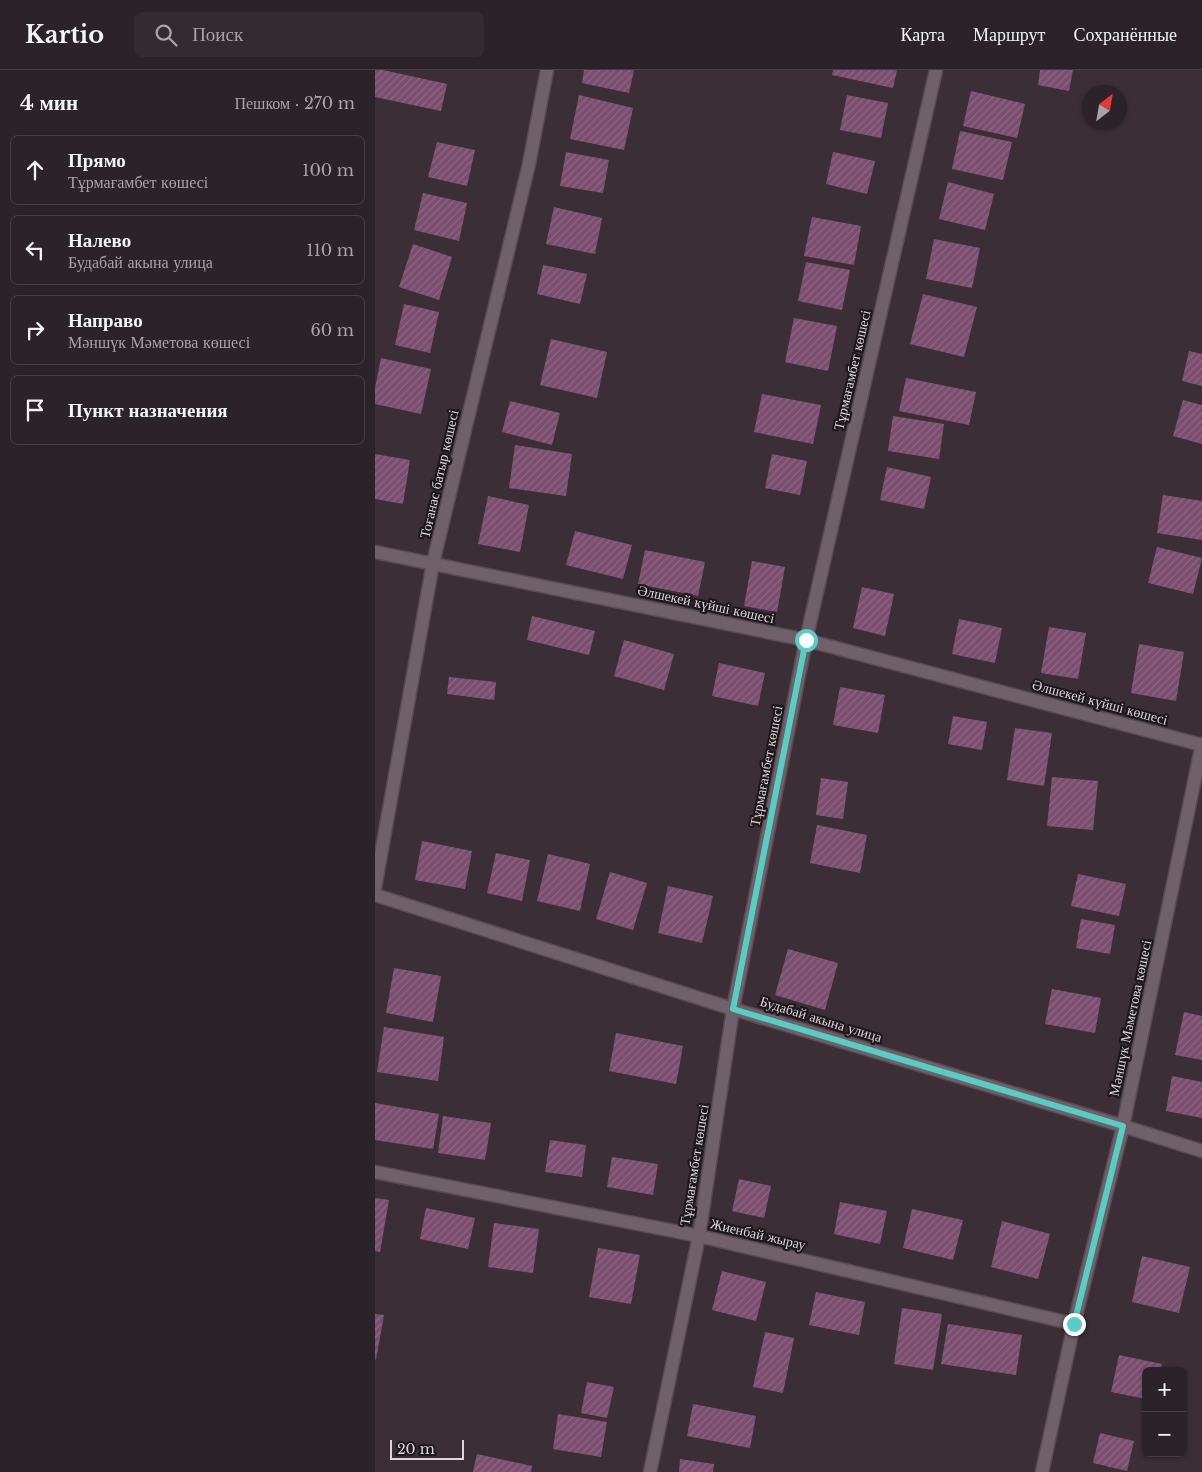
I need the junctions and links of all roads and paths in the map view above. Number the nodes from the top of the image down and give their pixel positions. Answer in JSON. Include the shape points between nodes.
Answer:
{"nodes":[{"id":1,"x":547,"y":70,"type":"edge"},
{"id":2,"x":936,"y":70,"type":"edge"},
{"id":3,"x":375,"y":552,"type":"edge"},
{"id":4,"x":433,"y":563,"type":"junction"},
{"id":5,"x":806,"y":640,"type":"junction"},
{"id":6,"x":1202,"y":745,"type":"edge"},
{"id":7,"x":375,"y":888,"type":"edge"},
{"id":8,"x":375,"y":895,"type":"edge"},
{"id":9,"x":733,"y":1009,"type":"junction"},
{"id":10,"x":1123,"y":1126,"type":"junction"},
{"id":11,"x":1202,"y":1151,"type":"edge"},
{"id":12,"x":375,"y":1172,"type":"edge"},
{"id":13,"x":699,"y":1236,"type":"junction"},
{"id":14,"x":1074,"y":1324,"type":"junction"},
{"id":15,"x":650,"y":1472,"type":"edge"},
{"id":16,"x":1042,"y":1472,"type":"edge"}],
"edges":[{"from":1,"to":4,"type":"street","name":"Тоғанас батыр көшесі","via":[[527,174]]},
{"from":2,"to":5,"type":"street","name":"Тұрмағамбет көшесі"},
{"from":3,"to":4,"type":"street","name":"Әлшекей күйші көшесі"},
{"from":4,"to":5,"type":"street","name":"Әлшекей күйші көшесі"},
{"from":4,"to":7,"type":"street","name":"Тоғанас батыр көшесі"},
{"from":5,"to":6,"type":"street","name":"Әлшекей күйші көшесі"},
{"from":5,"to":9,"type":"street","name":"Тұрмағамбет көшесі"},
{"from":6,"to":10,"type":"street","name":"Мәншүк Мәметова көшесі"},
{"from":8,"to":9,"type":"street","name":"Будабай акына улица"},
{"from":9,"to":10,"type":"street","name":"Будабай акына улица"},
{"from":9,"to":13,"type":"street","name":"Тұрмағамбет көшесі"},
{"from":10,"to":11,"type":"street","name":"Будабай акына улица"},
{"from":10,"to":14,"type":"street","name":"Мәншүк Мәметова көшесі"},
{"from":12,"to":13,"type":"street","name":"Жиенбай жырау"},
{"from":13,"to":14,"type":"street","name":"Жиенбай жырау"},
{"from":13,"to":15,"type":"street","name":"Тұрмағамбет көшесі"},
{"from":14,"to":16,"type":"street","name":"Мәншүк Мәметова көшесі"}]}
